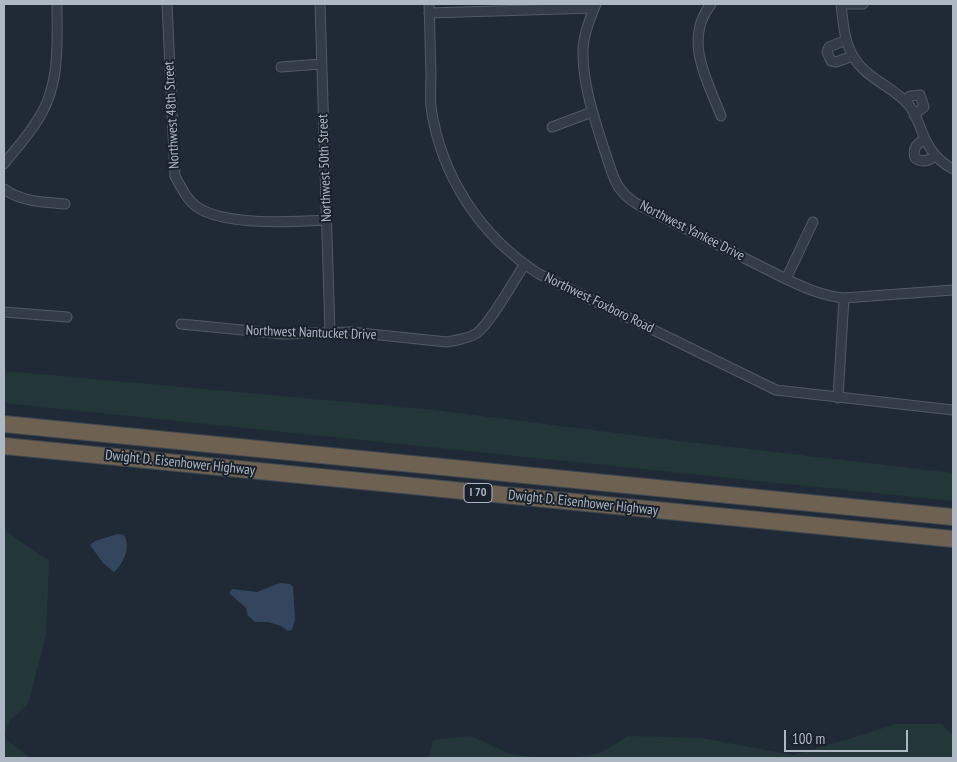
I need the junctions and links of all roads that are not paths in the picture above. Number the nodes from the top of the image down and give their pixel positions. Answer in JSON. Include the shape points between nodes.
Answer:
{"nodes":[{"id":1,"x":57,"y":4,"type":"edge"},
{"id":2,"x":167,"y":4,"type":"edge"},
{"id":3,"x":320,"y":4,"type":"edge"},
{"id":4,"x":711,"y":4,"type":"edge"},
{"id":5,"x":842,"y":4,"type":"edge"},
{"id":6,"x":863,"y":4,"type":"edge"},
{"id":7,"x":595,"y":6,"type":"edge"},
{"id":8,"x":429,"y":8,"type":"edge"},
{"id":9,"x":846,"y":40,"type":"junction"},
{"id":10,"x":852,"y":56,"type":"junction"},
{"id":11,"x":321,"y":64,"type":"junction"},
{"id":12,"x":280,"y":67,"type":"dead end"},
{"id":13,"x":905,"y":101,"type":"junction"},
{"id":14,"x":592,"y":112,"type":"junction"},
{"id":15,"x":914,"y":115,"type":"junction"},
{"id":16,"x":722,"y":116,"type":"dead end"},
{"id":17,"x":552,"y":128,"type":"dead end"},
{"id":18,"x":925,"y":139,"type":"junction"},
{"id":19,"x":935,"y":156,"type":"junction"},
{"id":20,"x":4,"y":164,"type":"edge"},
{"id":21,"x":953,"y":169,"type":"edge"},
{"id":22,"x":4,"y":188,"type":"edge"},
{"id":23,"x":65,"y":204,"type":"dead end"},
{"id":24,"x":326,"y":220,"type":"junction"},
{"id":25,"x":813,"y":222,"type":"dead end"},
{"id":26,"x":524,"y":265,"type":"junction"},
{"id":27,"x":786,"y":279,"type":"junction"},
{"id":28,"x":953,"y":290,"type":"edge"},
{"id":29,"x":844,"y":298,"type":"junction"},
{"id":30,"x":4,"y":312,"type":"edge"},
{"id":31,"x":67,"y":317,"type":"dead end"},
{"id":32,"x":181,"y":324,"type":"dead end"},
{"id":33,"x":330,"y":333,"type":"junction"},
{"id":34,"x":838,"y":398,"type":"junction"},
{"id":35,"x":953,"y":410,"type":"edge"},
{"id":36,"x":4,"y":424,"type":"edge"},
{"id":37,"x":4,"y":446,"type":"edge"},
{"id":38,"x":953,"y":517,"type":"edge"},
{"id":39,"x":953,"y":539,"type":"edge"}],
"edges":[{"from":1,"to":20,"type":"street","via":[[56,72],[52,88],[36,123]]},
{"from":2,"to":24,"type":"street","name":"Northwest 48th Street","via":[[175,176],[183,192],[196,206],[210,214],[276,223]]},
{"from":3,"to":11,"type":"street","name":"Northwest 50th Street"},
{"from":4,"to":16,"type":"street","via":[[699,24],[697,42],[699,56]]},
{"from":5,"to":6,"type":"street"},
{"from":5,"to":9,"type":"street"},
{"from":7,"to":8,"type":"street"},
{"from":7,"to":14,"type":"street","name":"Northwest Yankee Drive","via":[[583,48],[584,74]]},
{"from":8,"to":26,"type":"street","name":"Northwest Foxboro Road","via":[[431,106],[438,142],[458,189],[480,222]]},
{"from":9,"to":10,"type":"street"},
{"from":9,"to":10,"type":"street","via":[[829,47],[828,57],[836,62]]},
{"from":10,"to":13,"type":"street","via":[[863,70]]},
{"from":11,"to":12,"type":"street"},
{"from":11,"to":24,"type":"street","name":"Northwest 50th Street"},
{"from":13,"to":15,"type":"street"},
{"from":13,"to":15,"type":"street","via":[[910,96],[920,95],[924,107]]},
{"from":14,"to":17,"type":"street"},
{"from":14,"to":27,"type":"street","name":"Northwest Yankee Drive","via":[[613,175],[628,198]]},
{"from":15,"to":18,"type":"street"},
{"from":18,"to":19,"type":"street"},
{"from":18,"to":19,"type":"street","via":[[914,148],[915,158],[924,161]]},
{"from":19,"to":21,"type":"street"},
{"from":22,"to":23,"type":"street","via":[[19,198]]},
{"from":24,"to":33,"type":"street","name":"Northwest 50th Street"},
{"from":25,"to":27,"type":"street"},
{"from":26,"to":33,"type":"street","name":"Northwest Nantucket Drive","via":[[488,320],[468,338],[446,342],[351,332]]},
{"from":26,"to":34,"type":"street","name":"Northwest Foxboro Road","via":[[776,390]]},
{"from":27,"to":29,"type":"street","name":"Northwest Yankee Drive","via":[[822,294]]},
{"from":28,"to":29,"type":"street","name":"Northwest Yankee Drive"},
{"from":29,"to":34,"type":"street"},
{"from":30,"to":31,"type":"street"},
{"from":32,"to":33,"type":"street","name":"Northwest Nantucket Drive","via":[[283,334]]},
{"from":34,"to":35,"type":"street","name":"Northwest Foxboro Road"},
{"from":36,"to":38,"type":"highway","name":"Dwight D. Eisenhower Highway","number":"I 70"},
{"from":37,"to":39,"type":"highway","name":"Dwight D. Eisenhower Highway","number":"I 70"}]}
